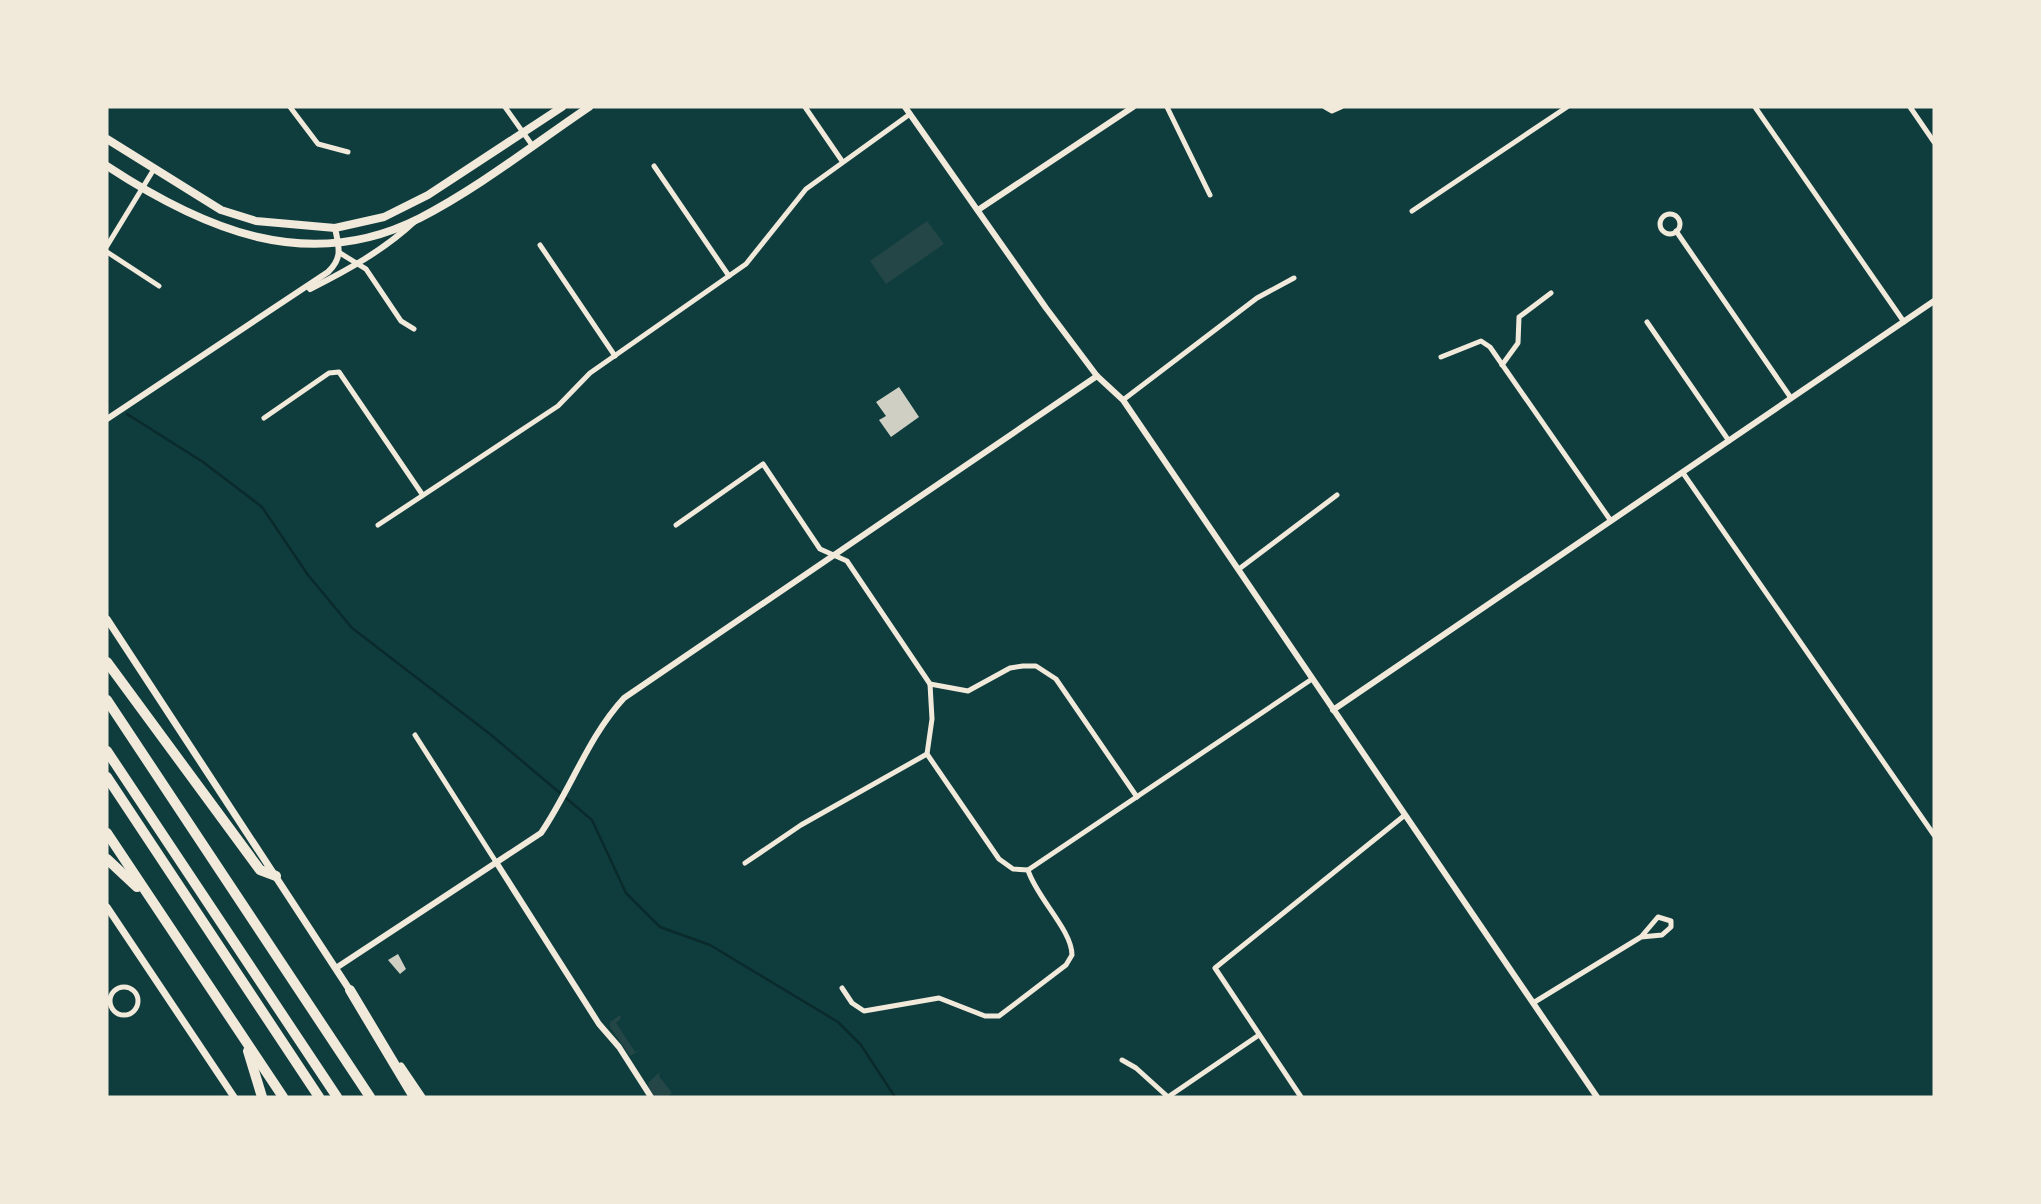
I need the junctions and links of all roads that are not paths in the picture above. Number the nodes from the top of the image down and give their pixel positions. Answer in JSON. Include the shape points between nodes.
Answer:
{"nodes":[{"id":1,"x":290,"y":107,"type":"edge"},
{"id":2,"x":505,"y":107,"type":"edge"},
{"id":3,"x":562,"y":107,"type":"edge"},
{"id":4,"x":589,"y":107,"type":"edge"},
{"id":5,"x":805,"y":107,"type":"edge"},
{"id":6,"x":905,"y":107,"type":"edge"},
{"id":7,"x":1132,"y":107,"type":"edge"},
{"id":8,"x":1167,"y":107,"type":"edge"},
{"id":9,"x":1325,"y":107,"type":"edge"},
{"id":10,"x":1341,"y":107,"type":"edge"},
{"id":11,"x":1567,"y":107,"type":"edge"},
{"id":12,"x":1755,"y":107,"type":"edge"},
{"id":13,"x":1910,"y":107,"type":"edge"},
{"id":14,"x":910,"y":114,"type":"junction"},
{"id":15,"x":523,"y":132,"type":"junction"},
{"id":16,"x":107,"y":139,"type":"edge"},
{"id":17,"x":1934,"y":142,"type":"edge"},
{"id":18,"x":532,"y":145,"type":"junction"},
{"id":19,"x":348,"y":152,"type":"dead end"},
{"id":20,"x":842,"y":160,"type":"junction"},
{"id":21,"x":107,"y":166,"type":"edge"},
{"id":22,"x":654,"y":166,"type":"dead end"},
{"id":23,"x":154,"y":169,"type":"junction"},
{"id":24,"x":142,"y":188,"type":"junction"},
{"id":25,"x":1210,"y":195,"type":"dead end"},
{"id":26,"x":978,"y":210,"type":"junction"},
{"id":27,"x":1412,"y":211,"type":"dead end"},
{"id":28,"x":417,"y":219,"type":"junction"},
{"id":29,"x":335,"y":228,"type":"junction"},
{"id":30,"x":1676,"y":231,"type":"dead end"},
{"id":31,"x":338,"y":242,"type":"junction"},
{"id":32,"x":540,"y":245,"type":"dead end"},
{"id":33,"x":107,"y":246,"type":"edge"},
{"id":34,"x":107,"y":252,"type":"edge"},
{"id":35,"x":340,"y":253,"type":"junction"},
{"id":36,"x":358,"y":264,"type":"junction"},
{"id":37,"x":729,"y":276,"type":"junction"},
{"id":38,"x":1294,"y":278,"type":"dead end"},
{"id":39,"x":159,"y":286,"type":"dead end"},
{"id":40,"x":1551,"y":293,"type":"dead end"},
{"id":41,"x":296,"y":296,"type":"junction"},
{"id":42,"x":1934,"y":302,"type":"edge"},
{"id":43,"x":1647,"y":322,"type":"dead end"},
{"id":44,"x":1904,"y":322,"type":"junction"},
{"id":45,"x":414,"y":329,"type":"dead end"},
{"id":46,"x":615,"y":356,"type":"junction"},
{"id":47,"x":1441,"y":357,"type":"dead end"},
{"id":48,"x":1502,"y":365,"type":"junction"},
{"id":49,"x":1097,"y":376,"type":"junction"},
{"id":50,"x":1791,"y":398,"type":"junction"},
{"id":51,"x":1122,"y":400,"type":"junction"},
{"id":52,"x":264,"y":418,"type":"dead end"},
{"id":53,"x":107,"y":419,"type":"edge"},
{"id":54,"x":1729,"y":441,"type":"junction"},
{"id":55,"x":1683,"y":473,"type":"junction"},
{"id":56,"x":422,"y":495,"type":"junction"},
{"id":57,"x":1336,"y":495,"type":"dead end"},
{"id":58,"x":1611,"y":522,"type":"junction"},
{"id":59,"x":378,"y":525,"type":"dead end"},
{"id":60,"x":676,"y":525,"type":"dead end"},
{"id":61,"x":834,"y":555,"type":"junction"},
{"id":62,"x":1239,"y":569,"type":"junction"},
{"id":63,"x":107,"y":619,"type":"edge"},
{"id":64,"x":107,"y":662,"type":"edge"},
{"id":65,"x":1312,"y":679,"type":"junction"},
{"id":66,"x":930,"y":684,"type":"junction"},
{"id":67,"x":107,"y":700,"type":"edge"},
{"id":68,"x":1333,"y":710,"type":"junction"},
{"id":69,"x":415,"y":735,"type":"dead end"},
{"id":70,"x":107,"y":751,"type":"edge"},
{"id":71,"x":927,"y":754,"type":"junction"},
{"id":72,"x":107,"y":777,"type":"edge"},
{"id":73,"x":1137,"y":797,"type":"junction"},
{"id":74,"x":1405,"y":815,"type":"junction"},
{"id":75,"x":107,"y":833,"type":"edge"},
{"id":76,"x":1934,"y":835,"type":"edge"},
{"id":77,"x":107,"y":859,"type":"edge"},
{"id":78,"x":496,"y":862,"type":"junction"},
{"id":79,"x":744,"y":863,"type":"dead end"},
{"id":80,"x":1028,"y":870,"type":"junction"},
{"id":81,"x":276,"y":876,"type":"junction"},
{"id":82,"x":149,"y":898,"type":"junction"},
{"id":83,"x":107,"y":907,"type":"edge"},
{"id":84,"x":1641,"y":937,"type":"junction"},
{"id":85,"x":336,"y":968,"type":"junction"},
{"id":86,"x":842,"y":988,"type":"dead end"},
{"id":87,"x":350,"y":990,"type":"junction"},
{"id":88,"x":109,"y":998,"type":"edge"},
{"id":89,"x":1533,"y":1003,"type":"junction"},
{"id":90,"x":1259,"y":1035,"type":"junction"},
{"id":91,"x":245,"y":1041,"type":"junction"},
{"id":92,"x":1122,"y":1060,"type":"dead end"},
{"id":93,"x":234,"y":1097,"type":"edge"},
{"id":94,"x":262,"y":1097,"type":"edge"},
{"id":95,"x":283,"y":1097,"type":"edge"},
{"id":96,"x":319,"y":1097,"type":"edge"},
{"id":97,"x":337,"y":1097,"type":"edge"},
{"id":98,"x":370,"y":1097,"type":"edge"},
{"id":99,"x":414,"y":1097,"type":"edge"},
{"id":100,"x":422,"y":1097,"type":"edge"},
{"id":101,"x":651,"y":1097,"type":"edge"},
{"id":102,"x":1168,"y":1097,"type":"edge"},
{"id":103,"x":1301,"y":1097,"type":"edge"},
{"id":104,"x":1597,"y":1097,"type":"edge"}],
"edges":[{"from":1,"to":19,"type":"street","via":[[318,144]]},
{"from":2,"to":15,"type":"street"},
{"from":3,"to":15,"type":"main road"},
{"from":4,"to":18,"type":"main road"},
{"from":5,"to":20,"type":"street"},
{"from":6,"to":14,"type":"street"},
{"from":7,"to":26,"type":"street"},
{"from":8,"to":25,"type":"street"},
{"from":9,"to":10,"type":"street","via":[[1332,111]]},
{"from":11,"to":27,"type":"street"},
{"from":12,"to":44,"type":"street"},
{"from":13,"to":17,"type":"street"},
{"from":14,"to":20,"type":"street"},
{"from":14,"to":26,"type":"street"},
{"from":15,"to":18,"type":"street"},
{"from":15,"to":29,"type":"main road","via":[[428,195],[384,218]]},
{"from":16,"to":23,"type":"main road"},
{"from":18,"to":28,"type":"main road"},
{"from":20,"to":37,"type":"street","via":[[807,189],[760,248]]},
{"from":21,"to":24,"type":"main road"},
{"from":22,"to":37,"type":"street"},
{"from":23,"to":24,"type":"street"},
{"from":23,"to":29,"type":"main road","via":[[221,210],[256,221]]},
{"from":24,"to":31,"type":"main road","via":[[195,217],[256,238],[285,243]]},
{"from":24,"to":33,"type":"street"},
{"from":26,"to":49,"type":"street"},
{"from":28,"to":31,"type":"main road"},
{"from":28,"to":36,"type":"street"},
{"from":29,"to":31,"type":"street"},
{"from":30,"to":50,"type":"street"},
{"from":31,"to":35,"type":"street"},
{"from":32,"to":46,"type":"street"},
{"from":34,"to":39,"type":"street"},
{"from":35,"to":36,"type":"street"},
{"from":35,"to":41,"type":"street","via":[[337,264]]},
{"from":36,"to":41,"type":"street"},
{"from":36,"to":45,"type":"street","via":[[401,321]]},
{"from":37,"to":46,"type":"street"},
{"from":38,"to":51,"type":"street","via":[[1256,298]]},
{"from":40,"to":48,"type":"street","via":[[1519,317],[1518,343]]},
{"from":41,"to":53,"type":"street"},
{"from":42,"to":44,"type":"street"},
{"from":43,"to":54,"type":"street"},
{"from":44,"to":50,"type":"street"},
{"from":46,"to":56,"type":"street","via":[[590,373],[558,406]]},
{"from":47,"to":48,"type":"street","via":[[1480,341]]},
{"from":48,"to":58,"type":"street"},
{"from":49,"to":51,"type":"street"},
{"from":49,"to":61,"type":"street"},
{"from":50,"to":54,"type":"street"},
{"from":51,"to":62,"type":"street"},
{"from":52,"to":56,"type":"street","via":[[329,373],[339,372]]},
{"from":54,"to":55,"type":"street"},
{"from":55,"to":58,"type":"street"},
{"from":55,"to":76,"type":"street"},
{"from":56,"to":59,"type":"street"},
{"from":57,"to":62,"type":"street"},
{"from":58,"to":68,"type":"street"},
{"from":60,"to":61,"type":"street","via":[[763,464],[820,549]]},
{"from":61,"to":66,"type":"street","via":[[846,561]]},
{"from":61,"to":78,"type":"street","via":[[624,698],[604,719],[541,833]]},
{"from":62,"to":65,"type":"street"},
{"from":63,"to":81,"type":"main road"},
{"from":64,"to":81,"type":"highway","via":[[260,870]]},
{"from":65,"to":68,"type":"street"},
{"from":65,"to":73,"type":"street"},
{"from":66,"to":71,"type":"street"},
{"from":66,"to":73,"type":"street","via":[[968,691],[1010,668],[1036,666],[1047,672]]},
{"from":67,"to":98,"type":"highway"},
{"from":68,"to":74,"type":"street"},
{"from":69,"to":78,"type":"street"},
{"from":70,"to":97,"type":"highway"},
{"from":71,"to":79,"type":"street","via":[[800,825]]},
{"from":71,"to":80,"type":"street","via":[[999,859],[1013,869]]},
{"from":72,"to":96,"type":"highway"},
{"from":73,"to":80,"type":"street"},
{"from":74,"to":89,"type":"street"},
{"from":74,"to":90,"type":"street","via":[[1215,968]]},
{"from":75,"to":82,"type":"highway"},
{"from":77,"to":82,"type":"highway"},
{"from":78,"to":85,"type":"street"},
{"from":78,"to":101,"type":"street"},
{"from":80,"to":86,"type":"street","via":[[1033,886],[1069,942],[1072,956],[1004,1014],[985,1016],[939,998],[864,1011]]},
{"from":81,"to":85,"type":"main road"},
{"from":82,"to":91,"type":"highway"},
{"from":83,"to":93,"type":"main road"},
{"from":84,"to":84,"type":"street","via":[[1658,917],[1671,921],[1662,935]]},
{"from":84,"to":89,"type":"street"},
{"from":85,"to":87,"type":"main road"},
{"from":87,"to":99,"type":"highway"},
{"from":87,"to":100,"type":"main road"},
{"from":88,"to":88,"type":"street","via":[[121,1014],[130,1014],[138,1003],[136,994],[125,987]]},
{"from":89,"to":104,"type":"street"},
{"from":90,"to":102,"type":"street"},
{"from":90,"to":103,"type":"street"},
{"from":91,"to":94,"type":"highway"},
{"from":91,"to":95,"type":"highway"},
{"from":92,"to":102,"type":"street"}]}
